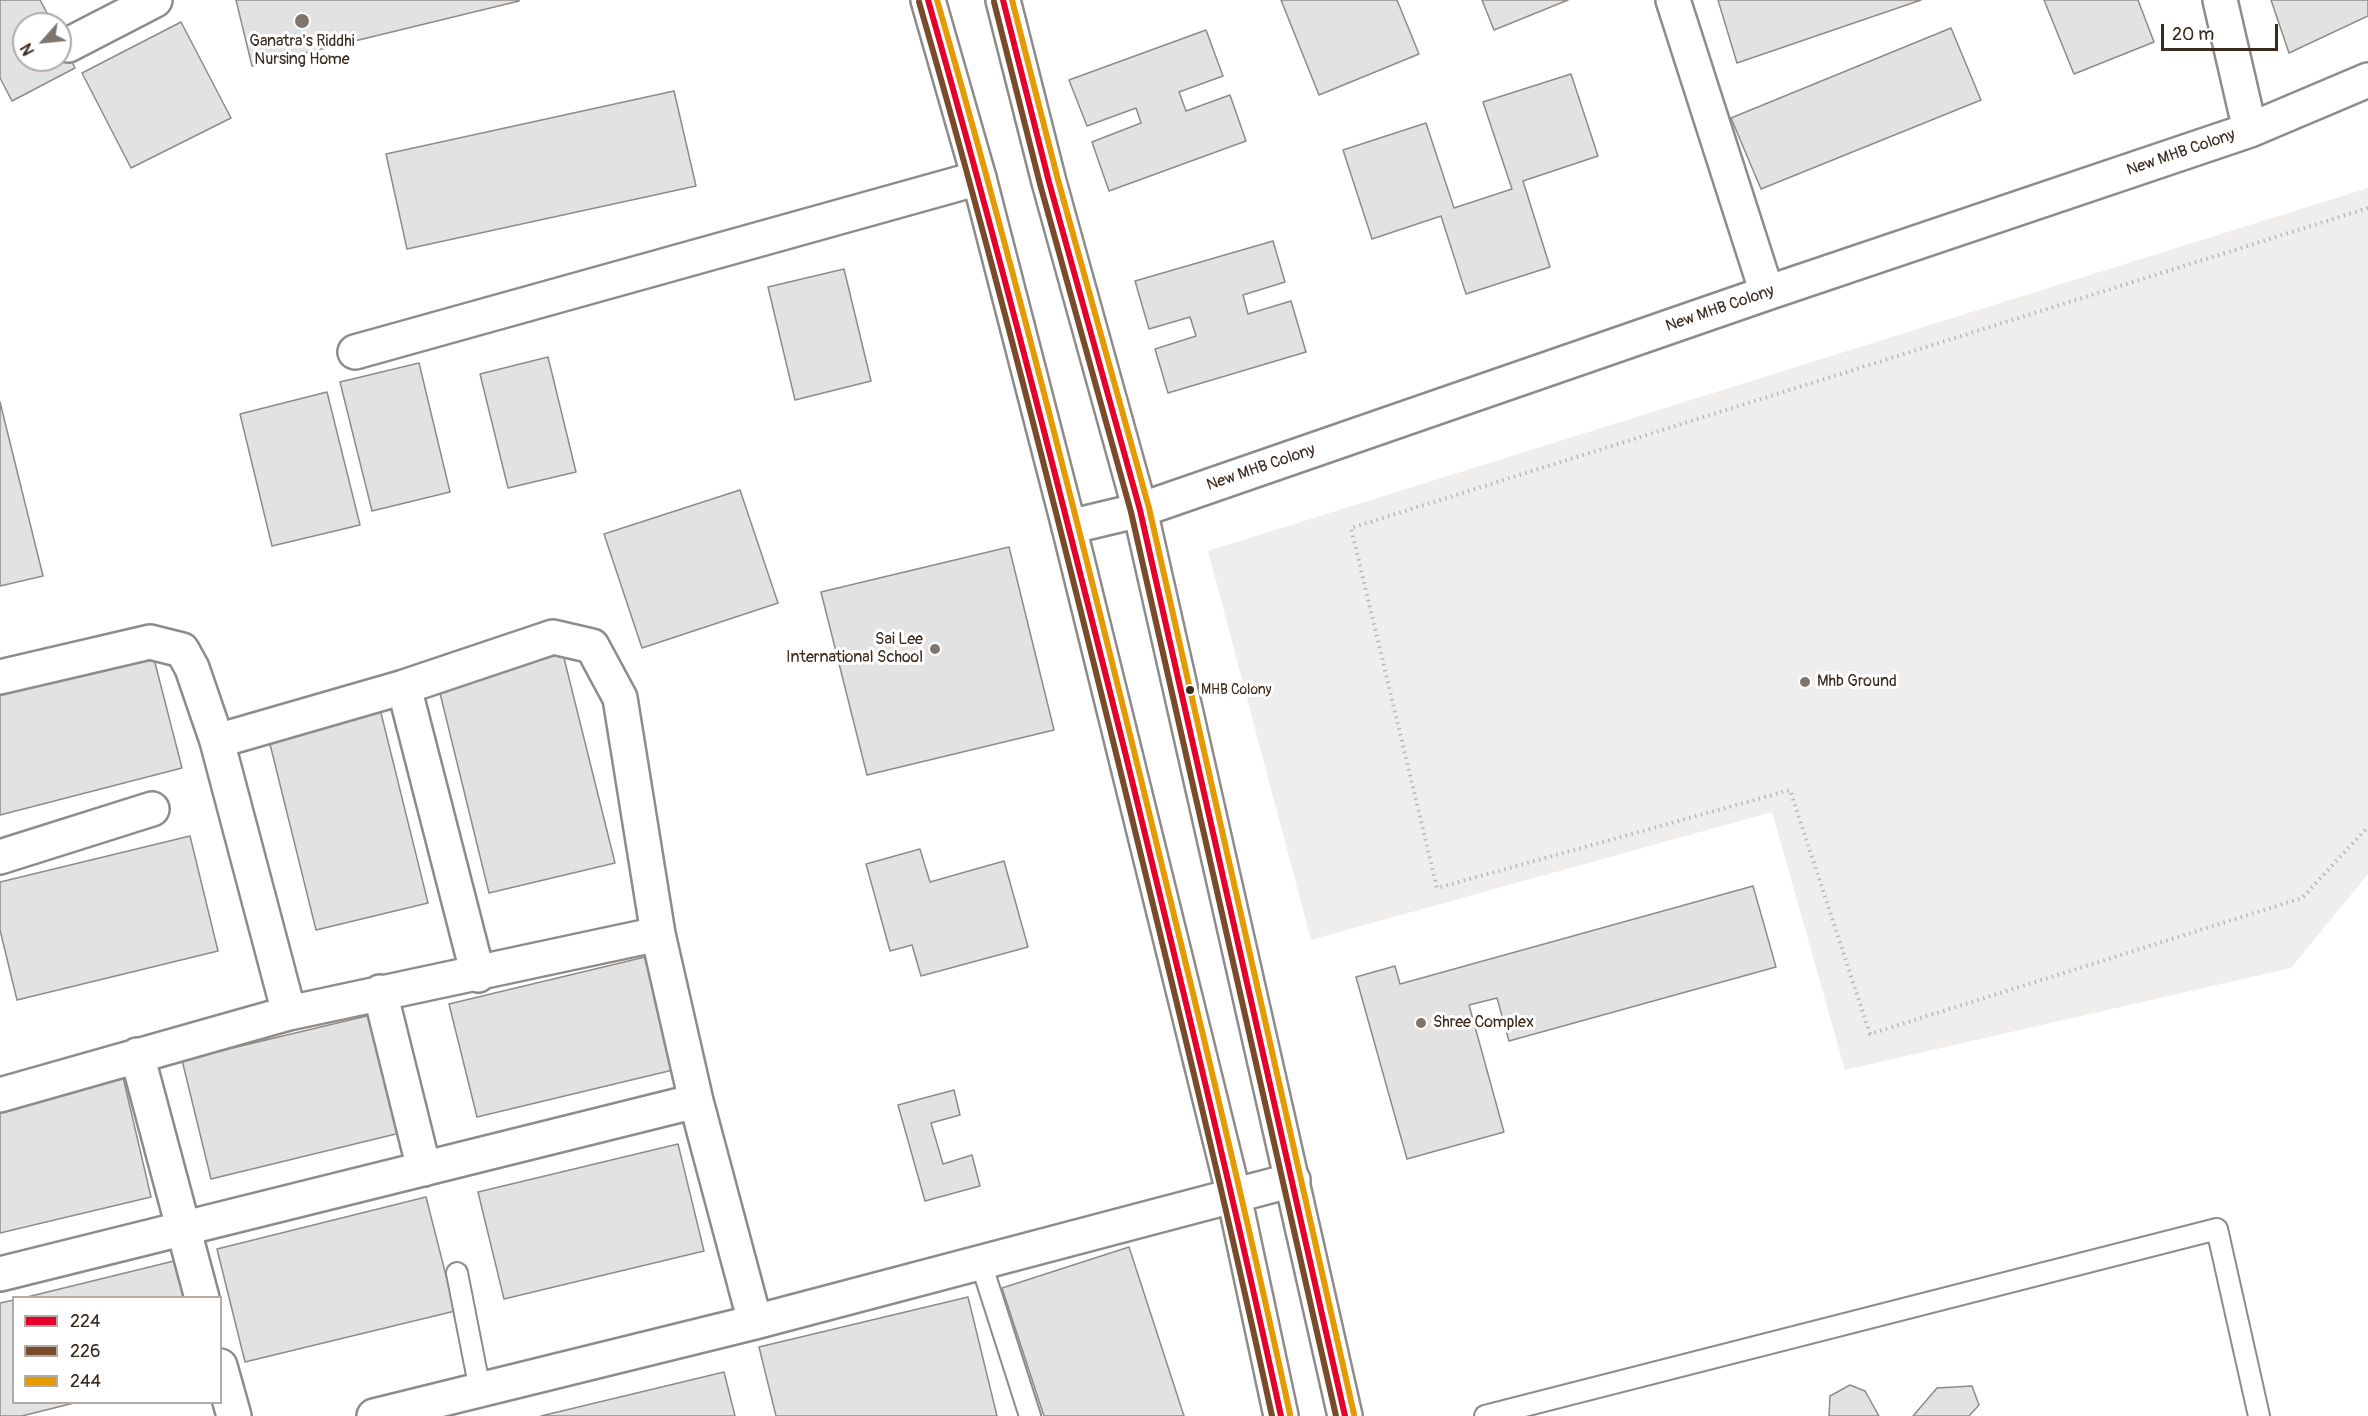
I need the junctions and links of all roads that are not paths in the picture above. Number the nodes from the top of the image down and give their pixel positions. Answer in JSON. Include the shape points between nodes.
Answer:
{"nodes":[{"id":1,"x":155,"y":0,"type":"edge"},
{"id":2,"x":928,"y":0,"type":"edge"},
{"id":3,"x":1004,"y":0,"type":"edge"},
{"id":4,"x":1673,"y":0,"type":"edge"},
{"id":5,"x":2220,"y":0,"type":"edge"},
{"id":6,"x":72,"y":43,"type":"edge"},
{"id":7,"x":2368,"y":80,"type":"edge"},
{"id":8,"x":2250,"y":130,"type":"junction"},
{"id":9,"x":979,"y":178,"type":"junction"},
{"id":10,"x":1767,"y":293,"type":"junction"},
{"id":11,"x":355,"y":352,"type":"dead end"},
{"id":12,"x":1140,"y":510,"type":"junction"},
{"id":13,"x":1069,"y":527,"type":"junction"},
{"id":14,"x":0,"y":677,"type":"edge"},
{"id":15,"x":404,"y":687,"type":"junction"},
{"id":16,"x":217,"y":741,"type":"junction"},
{"id":17,"x":152,"y":809,"type":"dead end"},
{"id":18,"x":0,"y":857,"type":"edge"},
{"id":19,"x":658,"y":934,"type":"junction"},
{"id":20,"x":478,"y":975,"type":"junction"},
{"id":21,"x":381,"y":992,"type":"junction"},
{"id":22,"x":289,"y":1013,"type":"junction"},
{"id":23,"x":137,"y":1055,"type":"junction"},
{"id":24,"x":0,"y":1095,"type":"edge"},
{"id":25,"x":696,"y":1101,"type":"junction"},
{"id":26,"x":424,"y":1169,"type":"junction"},
{"id":27,"x":1293,"y":1180,"type":"junction"},
{"id":28,"x":1234,"y":1196,"type":"junction"},
{"id":29,"x":184,"y":1228,"type":"junction"},
{"id":30,"x":981,"y":1263,"type":"junction"},
{"id":31,"x":457,"y":1273,"type":"dead end"},
{"id":32,"x":0,"y":1274,"type":"edge"},
{"id":33,"x":201,"y":1296,"type":"edge"},
{"id":34,"x":755,"y":1322,"type":"junction"},
{"id":35,"x":222,"y":1373,"type":"edge"},
{"id":36,"x":480,"y":1390,"type":"junction"},
{"id":37,"x":234,"y":1416,"type":"edge"},
{"id":38,"x":374,"y":1416,"type":"edge"},
{"id":39,"x":1030,"y":1416,"type":"edge"},
{"id":40,"x":1281,"y":1416,"type":"edge"},
{"id":41,"x":1344,"y":1416,"type":"edge"},
{"id":42,"x":1485,"y":1416,"type":"edge"},
{"id":43,"x":2259,"y":1416,"type":"edge"}],
"edges":[{"from":1,"to":6,"type":"street"},
{"from":2,"to":9,"type":"street"},
{"from":3,"to":12,"type":"street","via":[[1049,182]]},
{"from":4,"to":10,"type":"street"},
{"from":5,"to":8,"type":"street"},
{"from":7,"to":8,"type":"street","name":"New MHB Colony"},
{"from":8,"to":10,"type":"street","name":"New MHB Colony"},
{"from":9,"to":11,"type":"street"},
{"from":9,"to":13,"type":"street"},
{"from":10,"to":12,"type":"street","name":"New MHB Colony"},
{"from":12,"to":13,"type":"street","name":"New MHB Colony"},
{"from":12,"to":27,"type":"street"},
{"from":13,"to":28,"type":"street"},
{"from":14,"to":16,"type":"street","via":[[150,642],[170,646],[182,650],[192,668]]},
{"from":15,"to":16,"type":"street"},
{"from":15,"to":19,"type":"street","via":[[553,637],[592,646],[620,698]]},
{"from":15,"to":20,"type":"street"},
{"from":16,"to":22,"type":"street"},
{"from":17,"to":18,"type":"street"},
{"from":19,"to":20,"type":"street"},
{"from":19,"to":25,"type":"street"},
{"from":20,"to":21,"type":"street"},
{"from":21,"to":22,"type":"street"},
{"from":21,"to":26,"type":"street"},
{"from":22,"to":23,"type":"street"},
{"from":23,"to":24,"type":"street"},
{"from":23,"to":29,"type":"street"},
{"from":25,"to":26,"type":"street"},
{"from":25,"to":34,"type":"street"},
{"from":26,"to":29,"type":"street"},
{"from":27,"to":28,"type":"street"},
{"from":27,"to":41,"type":"street"},
{"from":28,"to":30,"type":"street"},
{"from":28,"to":40,"type":"street"},
{"from":29,"to":32,"type":"street"},
{"from":29,"to":33,"type":"street"},
{"from":30,"to":34,"type":"street"},
{"from":30,"to":39,"type":"lane"},
{"from":31,"to":36,"type":"lane"},
{"from":34,"to":36,"type":"street"},
{"from":35,"to":37,"type":"street"},
{"from":36,"to":38,"type":"street"},
{"from":42,"to":43,"type":"lane","via":[[2217,1229]]}]}
